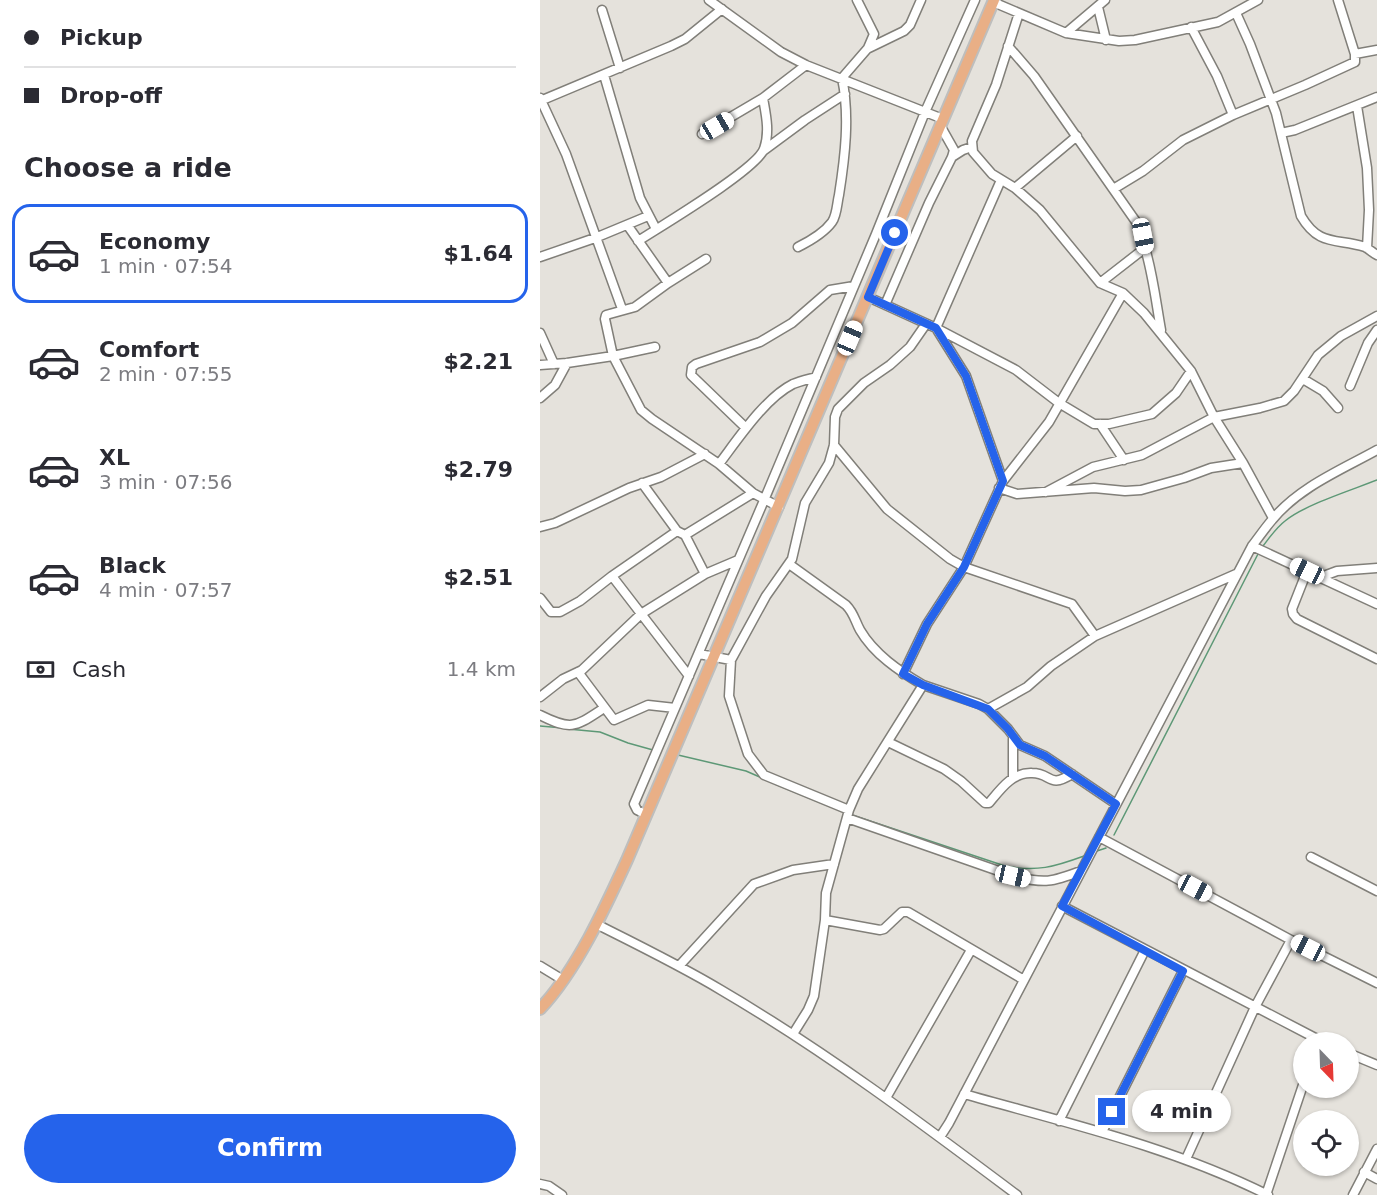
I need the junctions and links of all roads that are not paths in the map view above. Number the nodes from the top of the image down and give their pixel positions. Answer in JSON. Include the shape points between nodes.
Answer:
{"nodes":[{"id":1,"x":709,"y":0,"type":"edge"},
{"id":2,"x":857,"y":0,"type":"edge"},
{"id":3,"x":921,"y":0,"type":"edge"},
{"id":4,"x":975,"y":0,"type":"edge"},
{"id":5,"x":1258,"y":0,"type":"edge"},
{"id":6,"x":1338,"y":0,"type":"edge"},
{"id":7,"x":993,"y":1,"type":"edge"},
{"id":8,"x":1101,"y":3,"type":"edge"},
{"id":9,"x":722,"y":9,"type":"junction"},
{"id":10,"x":602,"y":10,"type":"dead end"},
{"id":11,"x":1236,"y":13,"type":"junction"},
{"id":12,"x":1019,"y":14,"type":"junction"},
{"id":13,"x":1191,"y":27,"type":"junction"},
{"id":14,"x":1066,"y":33,"type":"junction"},
{"id":15,"x":1106,"y":40,"type":"junction"},
{"id":16,"x":1008,"y":46,"type":"junction"},
{"id":17,"x":868,"y":48,"type":"junction"},
{"id":18,"x":1377,"y":50,"type":"edge"},
{"id":19,"x":1355,"y":54,"type":"junction"},
{"id":20,"x":806,"y":65,"type":"junction"},
{"id":21,"x":620,"y":68,"type":"junction"},
{"id":22,"x":604,"y":75,"type":"junction"},
{"id":23,"x":842,"y":78,"type":"junction"},
{"id":24,"x":845,"y":94,"type":"junction"},
{"id":25,"x":1377,"y":97,"type":"edge"},
{"id":26,"x":763,"y":98,"type":"junction"},
{"id":27,"x":540,"y":100,"type":"edge"},
{"id":28,"x":1271,"y":100,"type":"junction"},
{"id":29,"x":1357,"y":106,"type":"junction"},
{"id":30,"x":925,"y":112,"type":"junction"},
{"id":31,"x":1233,"y":115,"type":"junction"},
{"id":32,"x":942,"y":123,"type":"junction"},
{"id":33,"x":1281,"y":133,"type":"junction"},
{"id":34,"x":702,"y":134,"type":"dead end"},
{"id":35,"x":1077,"y":136,"type":"junction"},
{"id":36,"x":972,"y":147,"type":"junction"},
{"id":37,"x":763,"y":151,"type":"junction"},
{"id":38,"x":952,"y":158,"type":"junction"},
{"id":39,"x":1001,"y":180,"type":"junction"},
{"id":40,"x":1015,"y":188,"type":"junction"},
{"id":41,"x":1114,"y":188,"type":"junction"},
{"id":42,"x":648,"y":216,"type":"junction"},
{"id":43,"x":628,"y":226,"type":"junction"},
{"id":44,"x":656,"y":229,"type":"junction"},
{"id":45,"x":596,"y":238,"type":"junction"},
{"id":46,"x":638,"y":241,"type":"junction"},
{"id":47,"x":798,"y":247,"type":"dead end"},
{"id":48,"x":1145,"y":248,"type":"junction"},
{"id":49,"x":1367,"y":248,"type":"junction"},
{"id":50,"x":1377,"y":255,"type":"edge"},
{"id":51,"x":540,"y":257,"type":"edge"},
{"id":52,"x":706,"y":259,"type":"dead end"},
{"id":53,"x":668,"y":283,"type":"junction"},
{"id":54,"x":1100,"y":283,"type":"junction"},
{"id":55,"x":854,"y":286,"type":"junction"},
{"id":56,"x":1123,"y":294,"type":"junction"},
{"id":57,"x":868,"y":297,"type":"junction"},
{"id":58,"x":885,"y":305,"type":"junction"},
{"id":59,"x":622,"y":309,"type":"junction"},
{"id":60,"x":1377,"y":316,"type":"edge"},
{"id":61,"x":926,"y":324,"type":"junction"},
{"id":62,"x":936,"y":328,"type":"junction"},
{"id":63,"x":1377,"y":330,"type":"edge"},
{"id":64,"x":540,"y":333,"type":"edge"},
{"id":65,"x":1161,"y":333,"type":"junction"},
{"id":66,"x":655,"y":347,"type":"dead end"},
{"id":67,"x":613,"y":356,"type":"junction"},
{"id":68,"x":567,"y":363,"type":"junction"},
{"id":69,"x":554,"y":364,"type":"junction"},
{"id":70,"x":540,"y":365,"type":"edge"},
{"id":71,"x":1191,"y":371,"type":"junction"},
{"id":72,"x":816,"y":377,"type":"junction"},
{"id":73,"x":1303,"y":379,"type":"junction"},
{"id":74,"x":1350,"y":386,"type":"dead end"},
{"id":75,"x":540,"y":398,"type":"edge"},
{"id":76,"x":1059,"y":403,"type":"junction"},
{"id":77,"x":1338,"y":408,"type":"dead end"},
{"id":78,"x":1214,"y":417,"type":"junction"},
{"id":79,"x":1100,"y":424,"type":"junction"},
{"id":80,"x":746,"y":428,"type":"junction"},
{"id":81,"x":834,"y":445,"type":"junction"},
{"id":82,"x":1377,"y":450,"type":"edge"},
{"id":83,"x":705,"y":454,"type":"junction"},
{"id":84,"x":1124,"y":460,"type":"junction"},
{"id":85,"x":1243,"y":463,"type":"junction"},
{"id":86,"x":719,"y":464,"type":"junction"},
{"id":87,"x":642,"y":483,"type":"junction"},
{"id":88,"x":1001,"y":485,"type":"junction"},
{"id":89,"x":1046,"y":492,"type":"junction"},
{"id":90,"x":753,"y":493,"type":"junction"},
{"id":91,"x":765,"y":498,"type":"junction"},
{"id":92,"x":779,"y":507,"type":"junction"},
{"id":93,"x":1273,"y":518,"type":"junction"},
{"id":94,"x":540,"y":527,"type":"edge"},
{"id":95,"x":681,"y":533,"type":"junction"},
{"id":96,"x":1258,"y":548,"type":"junction"},
{"id":97,"x":738,"y":560,"type":"junction"},
{"id":98,"x":789,"y":564,"type":"junction"},
{"id":99,"x":964,"y":567,"type":"junction"},
{"id":100,"x":1377,"y":568,"type":"edge"},
{"id":101,"x":1307,"y":571,"type":"junction"},
{"id":102,"x":705,"y":574,"type":"junction"},
{"id":103,"x":1236,"y":574,"type":"junction"},
{"id":104,"x":612,"y":576,"type":"junction"},
{"id":105,"x":1321,"y":577,"type":"junction"},
{"id":106,"x":540,"y":598,"type":"edge"},
{"id":107,"x":1377,"y":604,"type":"edge"},
{"id":108,"x":641,"y":614,"type":"junction"},
{"id":109,"x":1095,"y":636,"type":"junction"},
{"id":110,"x":699,"y":654,"type":"junction"},
{"id":111,"x":714,"y":658,"type":"junction"},
{"id":112,"x":1377,"y":659,"type":"edge"},
{"id":113,"x":731,"y":660,"type":"junction"},
{"id":114,"x":578,"y":672,"type":"junction"},
{"id":115,"x":903,"y":674,"type":"junction"},
{"id":116,"x":689,"y":676,"type":"junction"},
{"id":117,"x":923,"y":685,"type":"junction"},
{"id":118,"x":540,"y":697,"type":"edge"},
{"id":119,"x":604,"y":708,"type":"junction"},
{"id":120,"x":675,"y":708,"type":"junction"},
{"id":121,"x":988,"y":709,"type":"junction"},
{"id":122,"x":540,"y":715,"type":"edge"},
{"id":123,"x":1013,"y":739,"type":"junction"},
{"id":124,"x":888,"y":742,"type":"junction"},
{"id":125,"x":1072,"y":774,"type":"junction"},
{"id":126,"x":1013,"y":778,"type":"junction"},
{"id":127,"x":1116,"y":804,"type":"junction"},
{"id":128,"x":848,"y":814,"type":"junction"},
{"id":129,"x":647,"y":815,"type":"junction"},
{"id":130,"x":1099,"y":837,"type":"junction"},
{"id":131,"x":1311,"y":857,"type":"dead end"},
{"id":132,"x":834,"y":864,"type":"junction"},
{"id":133,"x":1081,"y":871,"type":"junction"},
{"id":134,"x":1377,"y":891,"type":"edge"},
{"id":135,"x":1062,"y":906,"type":"junction"},
{"id":136,"x":825,"y":920,"type":"junction"},
{"id":137,"x":596,"y":924,"type":"junction"},
{"id":138,"x":1291,"y":940,"type":"junction"},
{"id":139,"x":970,"y":950,"type":"junction"},
{"id":140,"x":1145,"y":950,"type":"junction"},
{"id":141,"x":540,"y":966,"type":"edge"},
{"id":142,"x":679,"y":966,"type":"junction"},
{"id":143,"x":1183,"y":971,"type":"junction"},
{"id":144,"x":563,"y":980,"type":"junction"},
{"id":145,"x":1024,"y":980,"type":"junction"},
{"id":146,"x":1377,"y":983,"type":"edge"},
{"id":147,"x":549,"y":1000,"type":"junction"},
{"id":148,"x":1255,"y":1007,"type":"junction"},
{"id":149,"x":540,"y":1009,"type":"edge"},
{"id":150,"x":540,"y":1020,"type":"edge"},
{"id":151,"x":1301,"y":1032,"type":"edge"},
{"id":152,"x":793,"y":1034,"type":"junction"},
{"id":153,"x":1359,"y":1058,"type":"edge"},
{"id":154,"x":1377,"y":1065,"type":"edge"},
{"id":155,"x":964,"y":1094,"type":"junction"},
{"id":156,"x":886,"y":1098,"type":"junction"},
{"id":157,"x":1298,"y":1098,"type":"edge"},
{"id":158,"x":1059,"y":1121,"type":"junction"},
{"id":159,"x":949,"y":1123,"type":"junction"},
{"id":160,"x":924,"y":1127,"type":"junction"},
{"id":161,"x":1102,"y":1132,"type":"junction"},
{"id":162,"x":940,"y":1137,"type":"junction"},
{"id":163,"x":1377,"y":1149,"type":"edge"},
{"id":164,"x":1186,"y":1159,"type":"junction"},
{"id":165,"x":1364,"y":1172,"type":"junction"},
{"id":166,"x":1377,"y":1179,"type":"edge"},
{"id":167,"x":540,"y":1184,"type":"edge"},
{"id":168,"x":562,"y":1195,"type":"edge"},
{"id":169,"x":1017,"y":1195,"type":"edge"},
{"id":170,"x":1267,"y":1195,"type":"edge"},
{"id":171,"x":1353,"y":1195,"type":"edge"}],
"edges":[{"from":1,"to":9,"type":"street"},
{"from":2,"to":17,"type":"street","via":[[873,28]]},
{"from":3,"to":17,"type":"street","via":[[904,31]]},
{"from":4,"to":30,"type":"street"},
{"from":5,"to":11,"type":"street"},
{"from":6,"to":19,"type":"street"},
{"from":7,"to":12,"type":"street"},
{"from":7,"to":32,"type":"main road"},
{"from":8,"to":14,"type":"street"},
{"from":8,"to":15,"type":"street"},
{"from":9,"to":20,"type":"street","via":[[781,52]]},
{"from":9,"to":21,"type":"street","via":[[685,39]]},
{"from":10,"to":21,"type":"street"},
{"from":11,"to":13,"type":"street","via":[[1218,22]]},
{"from":11,"to":28,"type":"street"},
{"from":12,"to":14,"type":"street"},
{"from":12,"to":16,"type":"street"},
{"from":13,"to":15,"type":"street","via":[[1135,40]]},
{"from":13,"to":31,"type":"street"},
{"from":14,"to":15,"type":"street"},
{"from":16,"to":35,"type":"street"},
{"from":16,"to":36,"type":"street"},
{"from":17,"to":23,"type":"street"},
{"from":18,"to":19,"type":"street"},
{"from":19,"to":28,"type":"street","via":[[1355,62]]},
{"from":20,"to":23,"type":"street"},
{"from":20,"to":26,"type":"street"},
{"from":21,"to":22,"type":"street"},
{"from":22,"to":27,"type":"street"},
{"from":22,"to":42,"type":"street"},
{"from":23,"to":24,"type":"street"},
{"from":23,"to":30,"type":"street"},
{"from":24,"to":37,"type":"street"},
{"from":24,"to":47,"type":"street","via":[[846,141],[837,210],[832,222]]},
{"from":25,"to":29,"type":"street"},
{"from":26,"to":34,"type":"street"},
{"from":26,"to":37,"type":"street","via":[[767,125]]},
{"from":27,"to":45,"type":"street","via":[[566,154]]},
{"from":28,"to":31,"type":"street"},
{"from":28,"to":33,"type":"street"},
{"from":29,"to":33,"type":"street"},
{"from":29,"to":49,"type":"street","via":[[1367,168]]},
{"from":30,"to":32,"type":"street"},
{"from":30,"to":55,"type":"street"},
{"from":31,"to":41,"type":"street","via":[[1183,140]]},
{"from":32,"to":38,"type":"street","via":[[954,150]]},
{"from":32,"to":57,"type":"main road"},
{"from":33,"to":49,"type":"street","via":[[1306,224],[1325,240]]},
{"from":35,"to":40,"type":"street"},
{"from":35,"to":41,"type":"street"},
{"from":36,"to":38,"type":"street"},
{"from":36,"to":39,"type":"street","via":[[979,161]]},
{"from":37,"to":44,"type":"street","via":[[735,178]]},
{"from":38,"to":58,"type":"street"},
{"from":39,"to":40,"type":"street"},
{"from":39,"to":62,"type":"street"},
{"from":40,"to":54,"type":"street","via":[[1040,210]]},
{"from":41,"to":48,"type":"street","via":[[1139,226]]},
{"from":42,"to":43,"type":"street"},
{"from":42,"to":44,"type":"street"},
{"from":43,"to":45,"type":"street"},
{"from":43,"to":46,"type":"street"},
{"from":44,"to":46,"type":"street"},
{"from":45,"to":51,"type":"street"},
{"from":45,"to":59,"type":"street"},
{"from":46,"to":53,"type":"street"},
{"from":48,"to":54,"type":"street"},
{"from":48,"to":65,"type":"street","via":[[1154,277]]},
{"from":49,"to":50,"type":"street"},
{"from":52,"to":53,"type":"street"},
{"from":53,"to":59,"type":"street","via":[[635,307]]},
{"from":54,"to":56,"type":"street"},
{"from":55,"to":72,"type":"street"},
{"from":55,"to":80,"type":"street","via":[[830,290],[792,323],[760,342],[692,367],[692,375]]},
{"from":56,"to":65,"type":"street"},
{"from":56,"to":76,"type":"street"},
{"from":57,"to":58,"type":"street"},
{"from":57,"to":92,"type":"main road"},
{"from":58,"to":61,"type":"street"},
{"from":59,"to":67,"type":"street","via":[[605,316]]},
{"from":60,"to":73,"type":"street","via":[[1341,336],[1318,356]]},
{"from":61,"to":62,"type":"street"},
{"from":61,"to":81,"type":"street","via":[[910,347],[838,409]]},
{"from":62,"to":76,"type":"street","via":[[1016,370]]},
{"from":62,"to":88,"type":"street","via":[[966,376]]},
{"from":63,"to":74,"type":"street"},
{"from":64,"to":69,"type":"street"},
{"from":65,"to":71,"type":"street"},
{"from":66,"to":67,"type":"street"},
{"from":67,"to":68,"type":"street"},
{"from":67,"to":83,"type":"street","via":[[641,410]]},
{"from":68,"to":69,"type":"street"},
{"from":68,"to":75,"type":"street","via":[[555,386]]},
{"from":69,"to":70,"type":"street"},
{"from":71,"to":78,"type":"street"},
{"from":71,"to":79,"type":"street","via":[[1176,393],[1152,414]]},
{"from":72,"to":80,"type":"street","via":[[785,389]]},
{"from":72,"to":91,"type":"street"},
{"from":73,"to":77,"type":"street","via":[[1323,391]]},
{"from":73,"to":78,"type":"street","via":[[1284,400]]},
{"from":76,"to":79,"type":"street"},
{"from":76,"to":88,"type":"street"},
{"from":78,"to":84,"type":"street","via":[[1142,455]]},
{"from":78,"to":85,"type":"street"},
{"from":79,"to":84,"type":"street"},
{"from":80,"to":86,"type":"street"},
{"from":81,"to":98,"type":"street","via":[[829,463],[805,503]]},
{"from":81,"to":99,"type":"street","via":[[887,509]]},
{"from":82,"to":93,"type":"street","via":[[1314,484]]},
{"from":83,"to":86,"type":"street"},
{"from":83,"to":87,"type":"street"},
{"from":84,"to":89,"type":"street","via":[[1093,467]]},
{"from":85,"to":89,"type":"street","via":[[1211,468],[1141,490]]},
{"from":85,"to":93,"type":"street"},
{"from":86,"to":90,"type":"street"},
{"from":87,"to":94,"type":"street"},
{"from":87,"to":95,"type":"street"},
{"from":88,"to":89,"type":"street","via":[[1017,494]]},
{"from":88,"to":99,"type":"street"},
{"from":90,"to":91,"type":"street"},
{"from":90,"to":95,"type":"street"},
{"from":91,"to":92,"type":"street"},
{"from":91,"to":97,"type":"street"},
{"from":92,"to":111,"type":"main road"},
{"from":93,"to":96,"type":"street"},
{"from":95,"to":102,"type":"street"},
{"from":95,"to":104,"type":"street"},
{"from":96,"to":101,"type":"street"},
{"from":96,"to":103,"type":"street"},
{"from":97,"to":102,"type":"street"},
{"from":97,"to":110,"type":"street"},
{"from":98,"to":113,"type":"street","via":[[766,596]]},
{"from":98,"to":115,"type":"street","via":[[846,605],[866,639]]},
{"from":99,"to":109,"type":"street","via":[[1072,604]]},
{"from":99,"to":115,"type":"street","via":[[927,624]]},
{"from":100,"to":105,"type":"street","via":[[1337,571]]},
{"from":101,"to":105,"type":"street"},
{"from":101,"to":112,"type":"street","via":[[1293,614]]},
{"from":102,"to":108,"type":"street"},
{"from":103,"to":109,"type":"street"},
{"from":103,"to":127,"type":"street"},
{"from":104,"to":106,"type":"street","via":[[560,612],[549,610]]},
{"from":104,"to":108,"type":"street"},
{"from":105,"to":107,"type":"street"},
{"from":108,"to":114,"type":"street"},
{"from":108,"to":116,"type":"street"},
{"from":109,"to":121,"type":"street","via":[[1027,687]]},
{"from":110,"to":111,"type":"street"},
{"from":110,"to":116,"type":"street"},
{"from":111,"to":113,"type":"street"},
{"from":111,"to":129,"type":"main road"},
{"from":113,"to":128,"type":"street","via":[[729,696],[747,752],[759,771]]},
{"from":114,"to":118,"type":"street"},
{"from":114,"to":119,"type":"street"},
{"from":115,"to":117,"type":"street"},
{"from":116,"to":120,"type":"street"},
{"from":117,"to":121,"type":"street"},
{"from":117,"to":124,"type":"street"},
{"from":119,"to":120,"type":"street","via":[[615,720],[648,705]]},
{"from":119,"to":122,"type":"street","via":[[567,726]]},
{"from":120,"to":129,"type":"street","via":[[634,804]]},
{"from":121,"to":123,"type":"street"},
{"from":123,"to":125,"type":"street"},
{"from":123,"to":126,"type":"street"},
{"from":124,"to":126,"type":"street","via":[[944,769],[985,803]]},
{"from":124,"to":128,"type":"street","via":[[858,789]]},
{"from":125,"to":126,"type":"street","via":[[1061,781],[1031,772]]},
{"from":125,"to":127,"type":"street"},
{"from":127,"to":130,"type":"street"},
{"from":128,"to":132,"type":"street"},
{"from":128,"to":133,"type":"street","via":[[1013,876],[1047,882]]},
{"from":129,"to":137,"type":"main road"},
{"from":130,"to":133,"type":"street"},
{"from":130,"to":138,"type":"street"},
{"from":131,"to":134,"type":"street"},
{"from":132,"to":136,"type":"street","via":[[826,893]]},
{"from":132,"to":142,"type":"street","via":[[793,870],[754,884]]},
{"from":133,"to":135,"type":"street"},
{"from":135,"to":140,"type":"street"},
{"from":135,"to":145,"type":"street"},
{"from":136,"to":139,"type":"street","via":[[879,930],[902,912],[908,912]]},
{"from":136,"to":152,"type":"street","via":[[814,996]]},
{"from":137,"to":142,"type":"street"},
{"from":137,"to":144,"type":"main road"},
{"from":138,"to":146,"type":"street"},
{"from":138,"to":148,"type":"street"},
{"from":139,"to":145,"type":"street"},
{"from":139,"to":156,"type":"street"},
{"from":140,"to":143,"type":"street"},
{"from":140,"to":158,"type":"street"},
{"from":141,"to":144,"type":"street"},
{"from":142,"to":152,"type":"street"},
{"from":143,"to":148,"type":"street"},
{"from":143,"to":161,"type":"street"},
{"from":144,"to":147,"type":"main road"},
{"from":145,"to":155,"type":"street"},
{"from":147,"to":149,"type":"main road"},
{"from":147,"to":150,"type":"main road"},
{"from":148,"to":151,"type":"street"},
{"from":148,"to":164,"type":"street"},
{"from":152,"to":156,"type":"street"},
{"from":153,"to":154,"type":"street"},
{"from":155,"to":158,"type":"street"},
{"from":155,"to":159,"type":"street"},
{"from":156,"to":160,"type":"street"},
{"from":157,"to":170,"type":"street"},
{"from":158,"to":161,"type":"street"},
{"from":159,"to":160,"type":"street","via":[[937,1129]]},
{"from":159,"to":162,"type":"street"},
{"from":160,"to":162,"type":"street"},
{"from":161,"to":164,"type":"street"},
{"from":162,"to":169,"type":"street"},
{"from":163,"to":165,"type":"street"},
{"from":164,"to":170,"type":"street"},
{"from":165,"to":166,"type":"street"},
{"from":165,"to":171,"type":"street"},
{"from":167,"to":168,"type":"street"}]}
